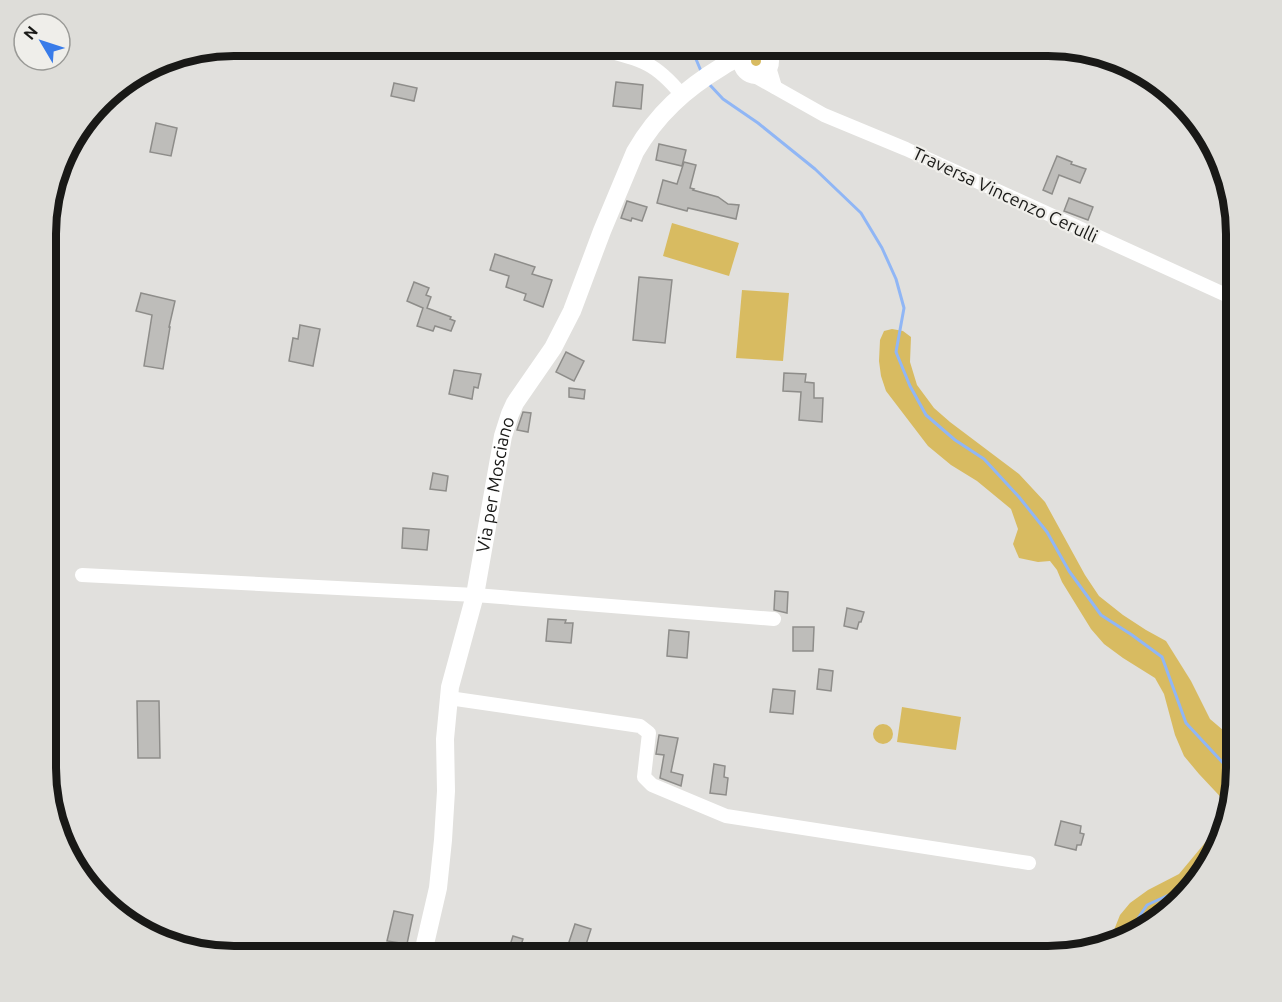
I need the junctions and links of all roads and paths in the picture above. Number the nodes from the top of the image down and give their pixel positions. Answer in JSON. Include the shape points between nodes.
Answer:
{"nodes":[{"id":1,"x":624,"y":56,"type":"edge"},
{"id":2,"x":758,"y":58,"type":"edge"},
{"id":3,"x":682,"y":95,"type":"junction"},
{"id":4,"x":1226,"y":295,"type":"edge"},
{"id":5,"x":82,"y":575,"type":"dead end"},
{"id":6,"x":475,"y":594,"type":"junction"},
{"id":7,"x":774,"y":619,"type":"dead end"},
{"id":8,"x":449,"y":698,"type":"junction"},
{"id":9,"x":1029,"y":863,"type":"dead end"},
{"id":10,"x":425,"y":946,"type":"edge"}],
"edges":[{"from":1,"to":3,"type":"street","via":[[648,64]]},
{"from":2,"to":3,"type":"main road","name":"Via per Mosciano","via":[[715,71]]},
{"from":2,"to":4,"type":"street","name":"Traversa Vincenzo Cerulli","via":[[775,87],[824,115]]},
{"from":3,"to":6,"type":"main road","name":"Via per Mosciano","via":[[659,116],[635,152],[572,311],[510,414]]},
{"from":5,"to":6,"type":"street"},
{"from":6,"to":7,"type":"street"},
{"from":6,"to":8,"type":"main road","name":"Via per Mosciano"},
{"from":8,"to":9,"type":"street","via":[[640,726],[649,733],[644,777],[652,785],[726,816]]},
{"from":8,"to":10,"type":"main road","name":"Via per Mosciano","via":[[443,840],[438,888]]}]}
